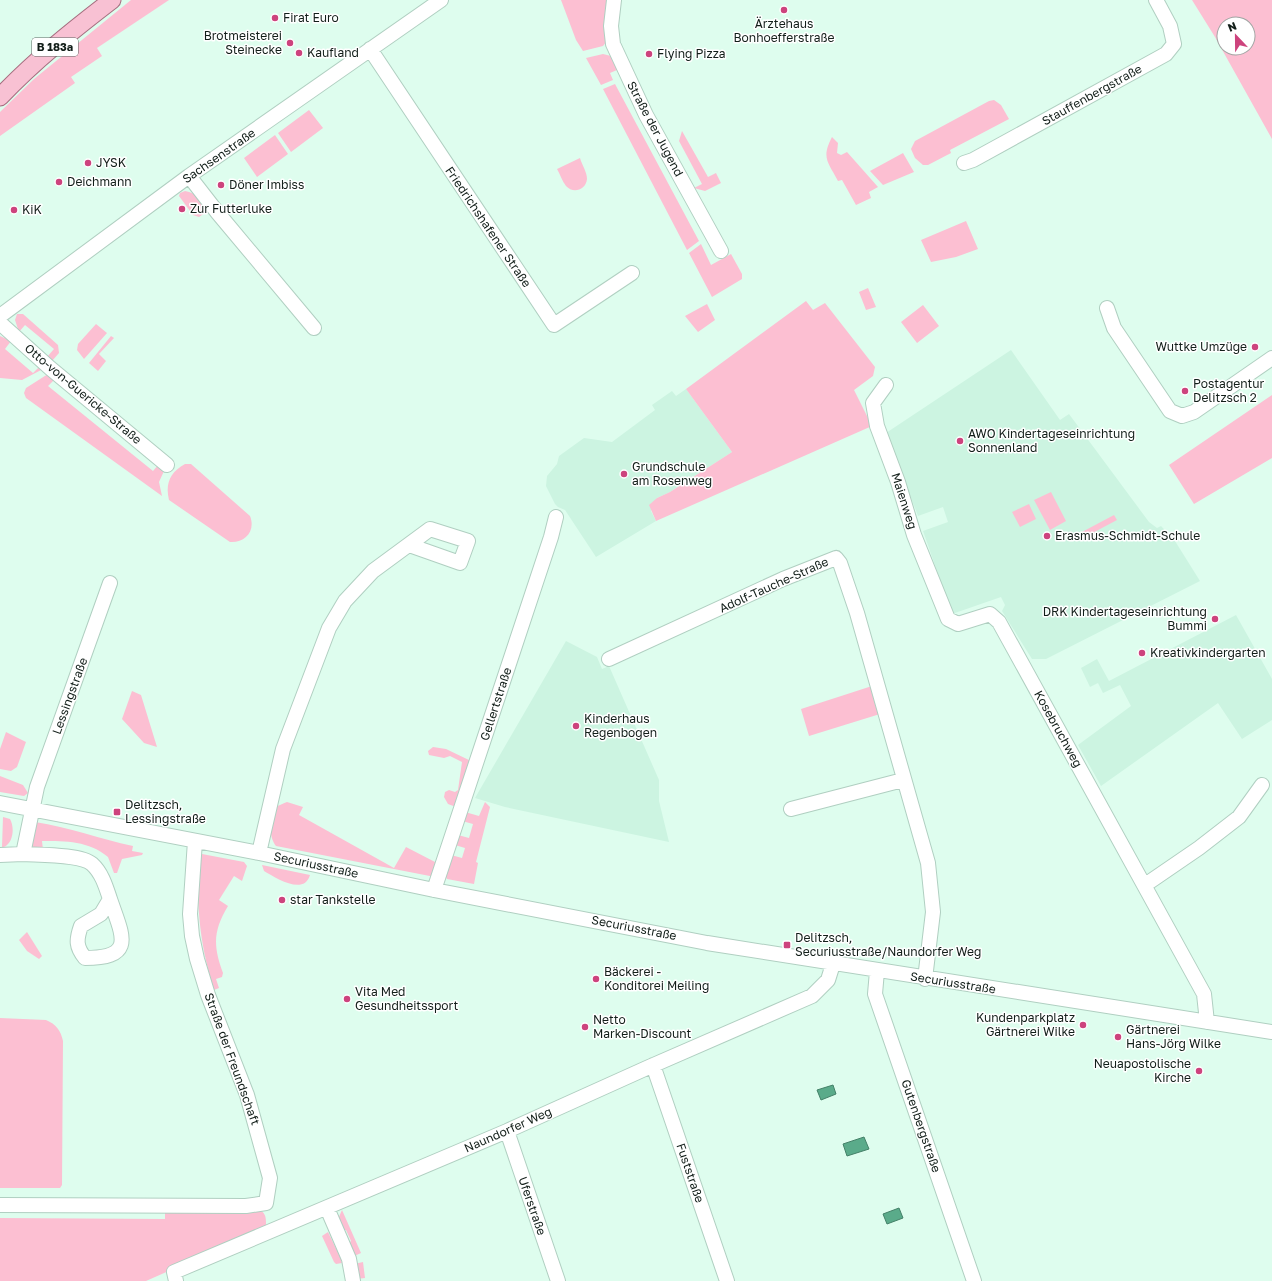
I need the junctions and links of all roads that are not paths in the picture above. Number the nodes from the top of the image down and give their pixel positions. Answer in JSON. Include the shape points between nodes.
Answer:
{"nodes":[{"id":1,"x":112,"y":0,"type":"edge"},
{"id":2,"x":441,"y":0,"type":"edge"},
{"id":3,"x":614,"y":0,"type":"edge"},
{"id":4,"x":1156,"y":0,"type":"edge"},
{"id":5,"x":370,"y":49,"type":"junction"},
{"id":6,"x":0,"y":97,"type":"edge"},
{"id":7,"x":964,"y":163,"type":"dead end"},
{"id":8,"x":190,"y":176,"type":"junction"},
{"id":9,"x":721,"y":251,"type":"dead end"},
{"id":10,"x":632,"y":273,"type":"dead end"},
{"id":11,"x":1107,"y":308,"type":"dead end"},
{"id":12,"x":0,"y":316,"type":"edge"},
{"id":13,"x":0,"y":323,"type":"edge"},
{"id":14,"x":314,"y":328,"type":"dead end"},
{"id":15,"x":1272,"y":358,"type":"edge"},
{"id":16,"x":886,"y":385,"type":"dead end"},
{"id":17,"x":167,"y":464,"type":"dead end"},
{"id":18,"x":556,"y":517,"type":"dead end"},
{"id":19,"x":409,"y":545,"type":"dead end"},
{"id":20,"x":110,"y":583,"type":"dead end"},
{"id":21,"x":948,"y":619,"type":"joint"},
{"id":22,"x":609,"y":660,"type":"dead end"},
{"id":23,"x":903,"y":780,"type":"junction"},
{"id":24,"x":1262,"y":785,"type":"dead end"},
{"id":25,"x":0,"y":803,"type":"edge"},
{"id":26,"x":791,"y":809,"type":"dead end"},
{"id":27,"x":31,"y":810,"type":"junction"},
{"id":28,"x":195,"y":841,"type":"junction"},
{"id":29,"x":259,"y":853,"type":"junction"},
{"id":30,"x":22,"y":854,"type":"junction"},
{"id":31,"x":0,"y":855,"type":"edge"},
{"id":32,"x":1145,"y":885,"type":"junction"},
{"id":33,"x":434,"y":890,"type":"junction"},
{"id":34,"x":110,"y":899,"type":"dead end"},
{"id":35,"x":833,"y":964,"type":"junction"},
{"id":36,"x":877,"y":971,"type":"junction"},
{"id":37,"x":925,"y":979,"type":"junction"},
{"id":38,"x":1207,"y":1022,"type":"junction"},
{"id":39,"x":1272,"y":1032,"type":"edge"},
{"id":40,"x":653,"y":1065,"type":"junction"},
{"id":41,"x":507,"y":1131,"type":"junction"},
{"id":42,"x":0,"y":1205,"type":"edge"},
{"id":43,"x":327,"y":1208,"type":"junction"},
{"id":44,"x":176,"y":1281,"type":"edge"},
{"id":45,"x":353,"y":1281,"type":"edge"},
{"id":46,"x":558,"y":1281,"type":"edge"},
{"id":47,"x":727,"y":1281,"type":"edge"},
{"id":48,"x":974,"y":1281,"type":"edge"}],
"edges":[{"from":1,"to":6,"type":"main road","number":"B 183a","via":[[36,63]]},
{"from":2,"to":5,"type":"street","name":"Sachsenstraße"},
{"from":3,"to":9,"type":"street","name":"Straße der Jugend","via":[[611,26],[613,44],[646,115]]},
{"from":4,"to":7,"type":"street","name":"Stauffenbergstraße","via":[[1170,26],[1174,44],[1166,54]]},
{"from":5,"to":8,"type":"street","name":"Sachsenstraße"},
{"from":5,"to":10,"type":"street","name":"Friedrichshafener Straße","via":[[554,325]]},
{"from":8,"to":12,"type":"street","name":"Sachsenstraße"},
{"from":8,"to":14,"type":"street"},
{"from":11,"to":15,"type":"street","via":[[1114,328],[1170,411],[1182,416],[1194,412]]},
{"from":13,"to":17,"type":"street","name":"Otto-von-Guericke-Straße","via":[[50,368]]},
{"from":16,"to":21,"type":"street","name":"Maienweg","via":[[873,402],[877,426],[914,535]]},
{"from":18,"to":33,"type":"street","name":"Gellertstraße"},
{"from":19,"to":29,"type":"street","via":[[373,571],[345,601],[328,628],[283,748]]},
{"from":20,"to":27,"type":"street","name":"Lessingstraße"},
{"from":21,"to":32,"type":"street","name":"Kosebruchweg","via":[[958,624],[990,614],[999,622]]},
{"from":22,"to":23,"type":"street","name":"Adolf-Tauche-Straße","via":[[783,579],[836,558],[857,613]]},
{"from":23,"to":26,"type":"street"},
{"from":23,"to":37,"type":"street","name":"Adolf-Tauche-Straße","via":[[928,863],[933,912]]},
{"from":24,"to":32,"type":"street","via":[[1239,817]]},
{"from":25,"to":27,"type":"street","name":"Securiusstraße"},
{"from":27,"to":28,"type":"street","name":"Securiusstraße"},
{"from":27,"to":30,"type":"street","name":"Lessingstraße"},
{"from":28,"to":29,"type":"street","name":"Securiusstraße"},
{"from":28,"to":42,"type":"street","name":"Straße der Freundschaft","via":[[190,914],[192,936],[208,995],[246,1095],[270,1178],[266,1203],[246,1206]]},
{"from":29,"to":33,"type":"street","name":"Securiusstraße"},
{"from":30,"to":31,"type":"street"},
{"from":30,"to":34,"type":"street","via":[[78,858],[91,863],[100,874]]},
{"from":32,"to":38,"type":"street","name":"Kosebruchweg","via":[[1204,994]]},
{"from":33,"to":35,"type":"street","name":"Securiusstraße","via":[[708,943]]},
{"from":35,"to":36,"type":"street","name":"Securiusstraße"},
{"from":35,"to":40,"type":"street","name":"Naundorfer Weg","via":[[828,980],[812,996]]},
{"from":36,"to":37,"type":"street","name":"Securiusstraße"},
{"from":36,"to":48,"type":"street","name":"Gutenbergstraße","via":[[875,994]]},
{"from":37,"to":38,"type":"street","name":"Securiusstraße"},
{"from":38,"to":39,"type":"street","name":"Securiusstraße"},
{"from":40,"to":41,"type":"street","name":"Naundorfer Weg"},
{"from":40,"to":47,"type":"street","name":"Fuststraße"},
{"from":41,"to":43,"type":"street","name":"Naundorfer Weg"},
{"from":41,"to":46,"type":"street","name":"Uferstraße"},
{"from":43,"to":44,"type":"street","name":"Naundorfer Weg","via":[[174,1272]]},
{"from":43,"to":45,"type":"street","via":[[349,1259]]}]}
